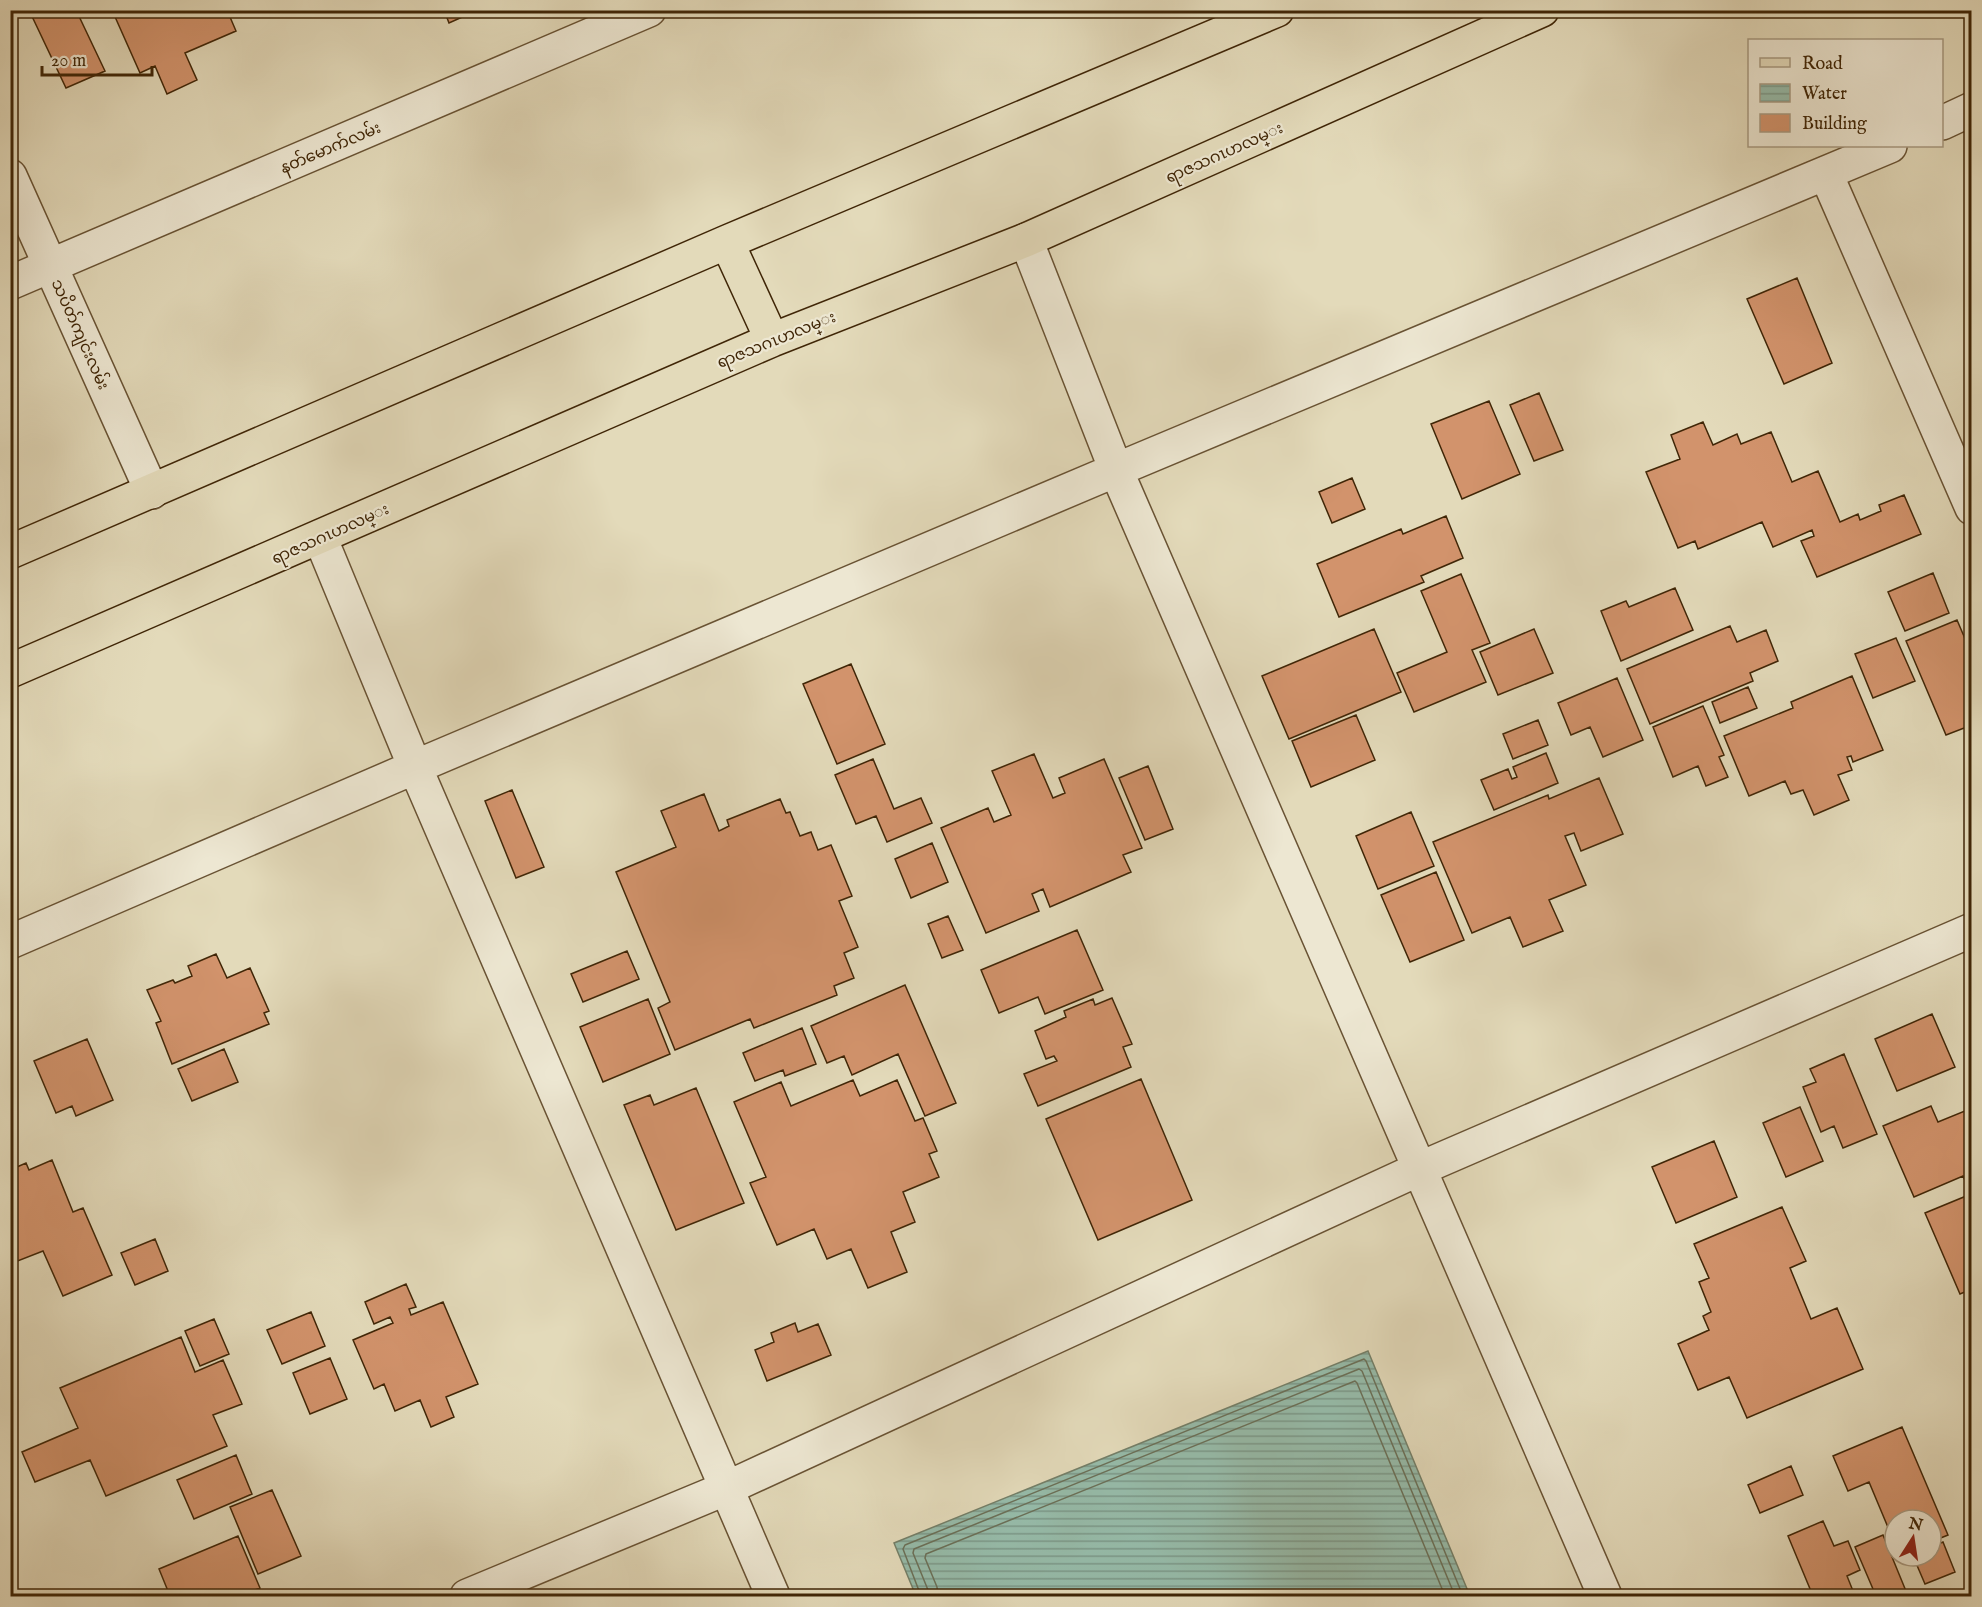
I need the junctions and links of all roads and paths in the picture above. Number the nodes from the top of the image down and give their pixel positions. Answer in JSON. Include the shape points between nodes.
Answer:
{"nodes":[{"id":1,"x":649,"y":10,"type":"edge"},
{"id":2,"x":1277,"y":10,"type":"edge"},
{"id":3,"x":1542,"y":10,"type":"edge"},
{"id":4,"x":1971,"y":109,"type":"edge"},
{"id":5,"x":1943,"y":122,"type":"edge"},
{"id":6,"x":1888,"y":147,"type":"edge"},
{"id":7,"x":1826,"y":174,"type":"junction"},
{"id":8,"x":10,"y":176,"type":"edge"},
{"id":9,"x":1026,"y":240,"type":"junction"},
{"id":10,"x":727,"y":243,"type":"junction"},
{"id":11,"x":50,"y":266,"type":"junction"},
{"id":12,"x":10,"y":283,"type":"edge"},
{"id":13,"x":772,"y":339,"type":"junction"},
{"id":14,"x":1116,"y":470,"type":"junction"},
{"id":15,"x":152,"y":492,"type":"junction"},
{"id":16,"x":1971,"y":508,"type":"edge"},
{"id":17,"x":320,"y":537,"type":"junction"},
{"id":18,"x":10,"y":552,"type":"edge"},
{"id":19,"x":10,"y":671,"type":"edge"},
{"id":20,"x":415,"y":767,"type":"junction"},
{"id":21,"x":1971,"y":930,"type":"edge"},
{"id":22,"x":10,"y":942,"type":"edge"},
{"id":23,"x":1419,"y":1169,"type":"junction"},
{"id":24,"x":727,"y":1488,"type":"junction"},
{"id":25,"x":467,"y":1596,"type":"edge"},
{"id":26,"x":773,"y":1596,"type":"edge"},
{"id":27,"x":1605,"y":1596,"type":"edge"}],
"edges":[{"from":1,"to":11,"type":"street","name":"နတ်မောက်လမ်း"},
{"from":2,"to":10,"type":"main road"},
{"from":3,"to":9,"type":"main road","name":"ရာဇသဂၤဟလမ္း"},
{"from":4,"to":5,"type":"street"},
{"from":6,"to":7,"type":"street"},
{"from":7,"to":14,"type":"street"},
{"from":7,"to":16,"type":"street"},
{"from":8,"to":11,"type":"street","name":"သပိတ်ကျင်းလမ်း"},
{"from":9,"to":13,"type":"main road","name":"ရာဇသဂၤဟလမ္း"},
{"from":9,"to":14,"type":"street"},
{"from":10,"to":13,"type":"main road"},
{"from":10,"to":15,"type":"main road"},
{"from":11,"to":12,"type":"street","name":"နတ်မောက်လမ်း"},
{"from":11,"to":15,"type":"street","name":"သပိတ်ကျင်းလမ်း"},
{"from":13,"to":17,"type":"main road","name":"ရာဇသဂၤဟလမ္း"},
{"from":14,"to":20,"type":"street"},
{"from":14,"to":23,"type":"street"},
{"from":15,"to":18,"type":"main road"},
{"from":17,"to":19,"type":"main road","name":"ရာဇသဂၤဟလမ္း"},
{"from":17,"to":20,"type":"street"},
{"from":20,"to":22,"type":"street"},
{"from":20,"to":24,"type":"street"},
{"from":21,"to":23,"type":"street"},
{"from":23,"to":24,"type":"street"},
{"from":23,"to":27,"type":"street"},
{"from":24,"to":25,"type":"street"},
{"from":24,"to":26,"type":"street"}]}
